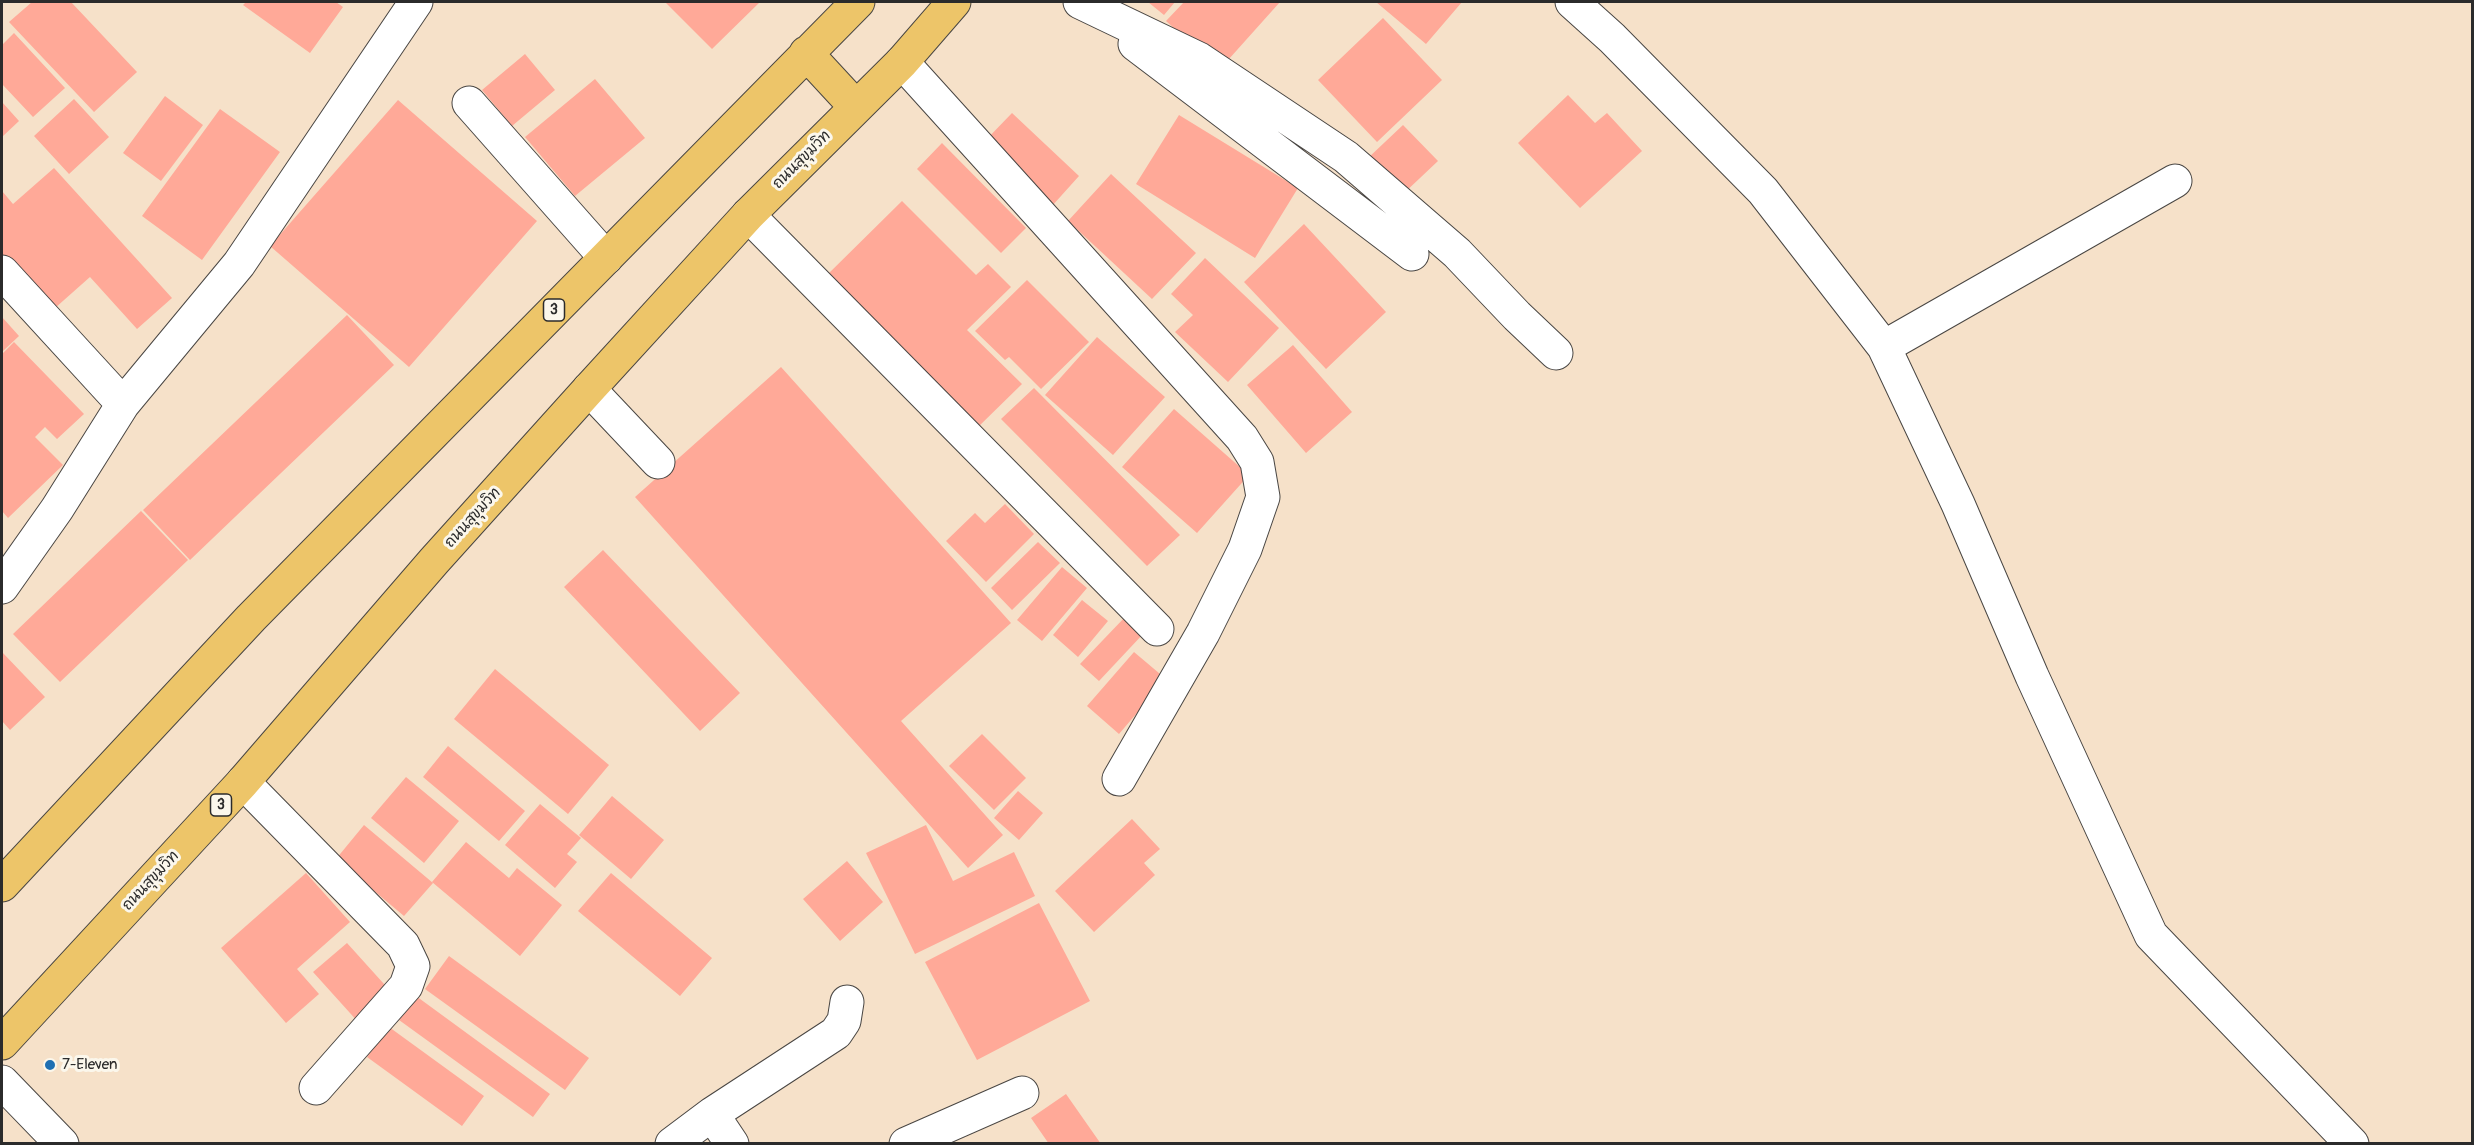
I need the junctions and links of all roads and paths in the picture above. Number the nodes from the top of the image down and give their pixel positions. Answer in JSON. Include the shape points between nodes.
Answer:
{"nodes":[{"id":1,"x":858,"y":2,"type":"edge"},
{"id":2,"x":954,"y":2,"type":"edge"},
{"id":3,"x":1080,"y":2,"type":"edge"},
{"id":4,"x":1572,"y":2,"type":"edge"},
{"id":5,"x":403,"y":6,"type":"edge"},
{"id":6,"x":806,"y":53,"type":"junction"},
{"id":7,"x":902,"y":62,"type":"junction"},
{"id":8,"x":469,"y":103,"type":"dead end"},
{"id":9,"x":855,"y":106,"type":"junction"},
{"id":10,"x":2175,"y":182,"type":"dead end"},
{"id":11,"x":748,"y":215,"type":"junction"},
{"id":12,"x":1412,"y":254,"type":"dead end"},
{"id":13,"x":606,"y":258,"type":"junction"},
{"id":14,"x":2,"y":272,"type":"edge"},
{"id":15,"x":1884,"y":347,"type":"junction"},
{"id":16,"x":1556,"y":352,"type":"dead end"},
{"id":17,"x":589,"y":389,"type":"junction"},
{"id":18,"x":123,"y":404,"type":"junction"},
{"id":19,"x":658,"y":462,"type":"dead end"},
{"id":20,"x":4,"y":575,"type":"edge"},
{"id":21,"x":1156,"y":629,"type":"dead end"},
{"id":22,"x":1119,"y":779,"type":"dead end"},
{"id":23,"x":243,"y":782,"type":"junction"},
{"id":24,"x":2,"y":885,"type":"edge"},
{"id":25,"x":847,"y":1002,"type":"dead end"},
{"id":26,"x":2,"y":1043,"type":"edge"},
{"id":27,"x":2,"y":1082,"type":"edge"},
{"id":28,"x":316,"y":1088,"type":"dead end"},
{"id":29,"x":1022,"y":1094,"type":"dead end"},
{"id":30,"x":712,"y":1114,"type":"junction"},
{"id":31,"x":62,"y":1143,"type":"edge"},
{"id":32,"x":672,"y":1143,"type":"edge"},
{"id":33,"x":732,"y":1143,"type":"edge"},
{"id":34,"x":906,"y":1143,"type":"edge"},
{"id":35,"x":2352,"y":1143,"type":"edge"}],
"edges":[{"from":1,"to":6,"type":"main road","number":"3"},
{"from":2,"to":7,"type":"main road","name":"ถนนสุขุมวิท","number":"3"},
{"from":3,"to":12,"type":"street"},
{"from":3,"to":16,"type":"street","via":[[1199,59],[1346,157],[1457,253]]},
{"from":4,"to":15,"type":"street","via":[[1763,192]]},
{"from":5,"to":18,"type":"street","via":[[239,264]]},
{"from":6,"to":9,"type":"main road"},
{"from":6,"to":13,"type":"main road","number":"3"},
{"from":7,"to":9,"type":"main road","name":"ถนนสุขุมวิท","number":"3"},
{"from":7,"to":22,"type":"street","via":[[1242,438],[1257,462],[1263,497],[1245,549],[1203,633]]},
{"from":8,"to":13,"type":"street"},
{"from":9,"to":11,"type":"main road","name":"ถนนสุขุมวิท","number":"3"},
{"from":10,"to":15,"type":"street"},
{"from":11,"to":17,"type":"main road","name":"ถนนสุขุมวิท","number":"3"},
{"from":11,"to":21,"type":"street"},
{"from":13,"to":24,"type":"main road","number":"3","via":[[251,618]]},
{"from":14,"to":18,"type":"street"},
{"from":15,"to":35,"type":"street","via":[[2151,935]]},
{"from":17,"to":19,"type":"street"},
{"from":17,"to":23,"type":"main road","name":"ถนนสุขุมวิท","number":"3"},
{"from":18,"to":20,"type":"street","via":[[57,509]]},
{"from":23,"to":26,"type":"main road","name":"ถนนสุขุมวิท","number":"3"},
{"from":23,"to":28,"type":"street","via":[[403,945],[414,966],[406,986]]},
{"from":25,"to":30,"type":"street","via":[[844,1021],[836,1033]]},
{"from":27,"to":31,"type":"street"},
{"from":29,"to":34,"type":"street"},
{"from":30,"to":32,"type":"street"},
{"from":30,"to":33,"type":"street"}]}
